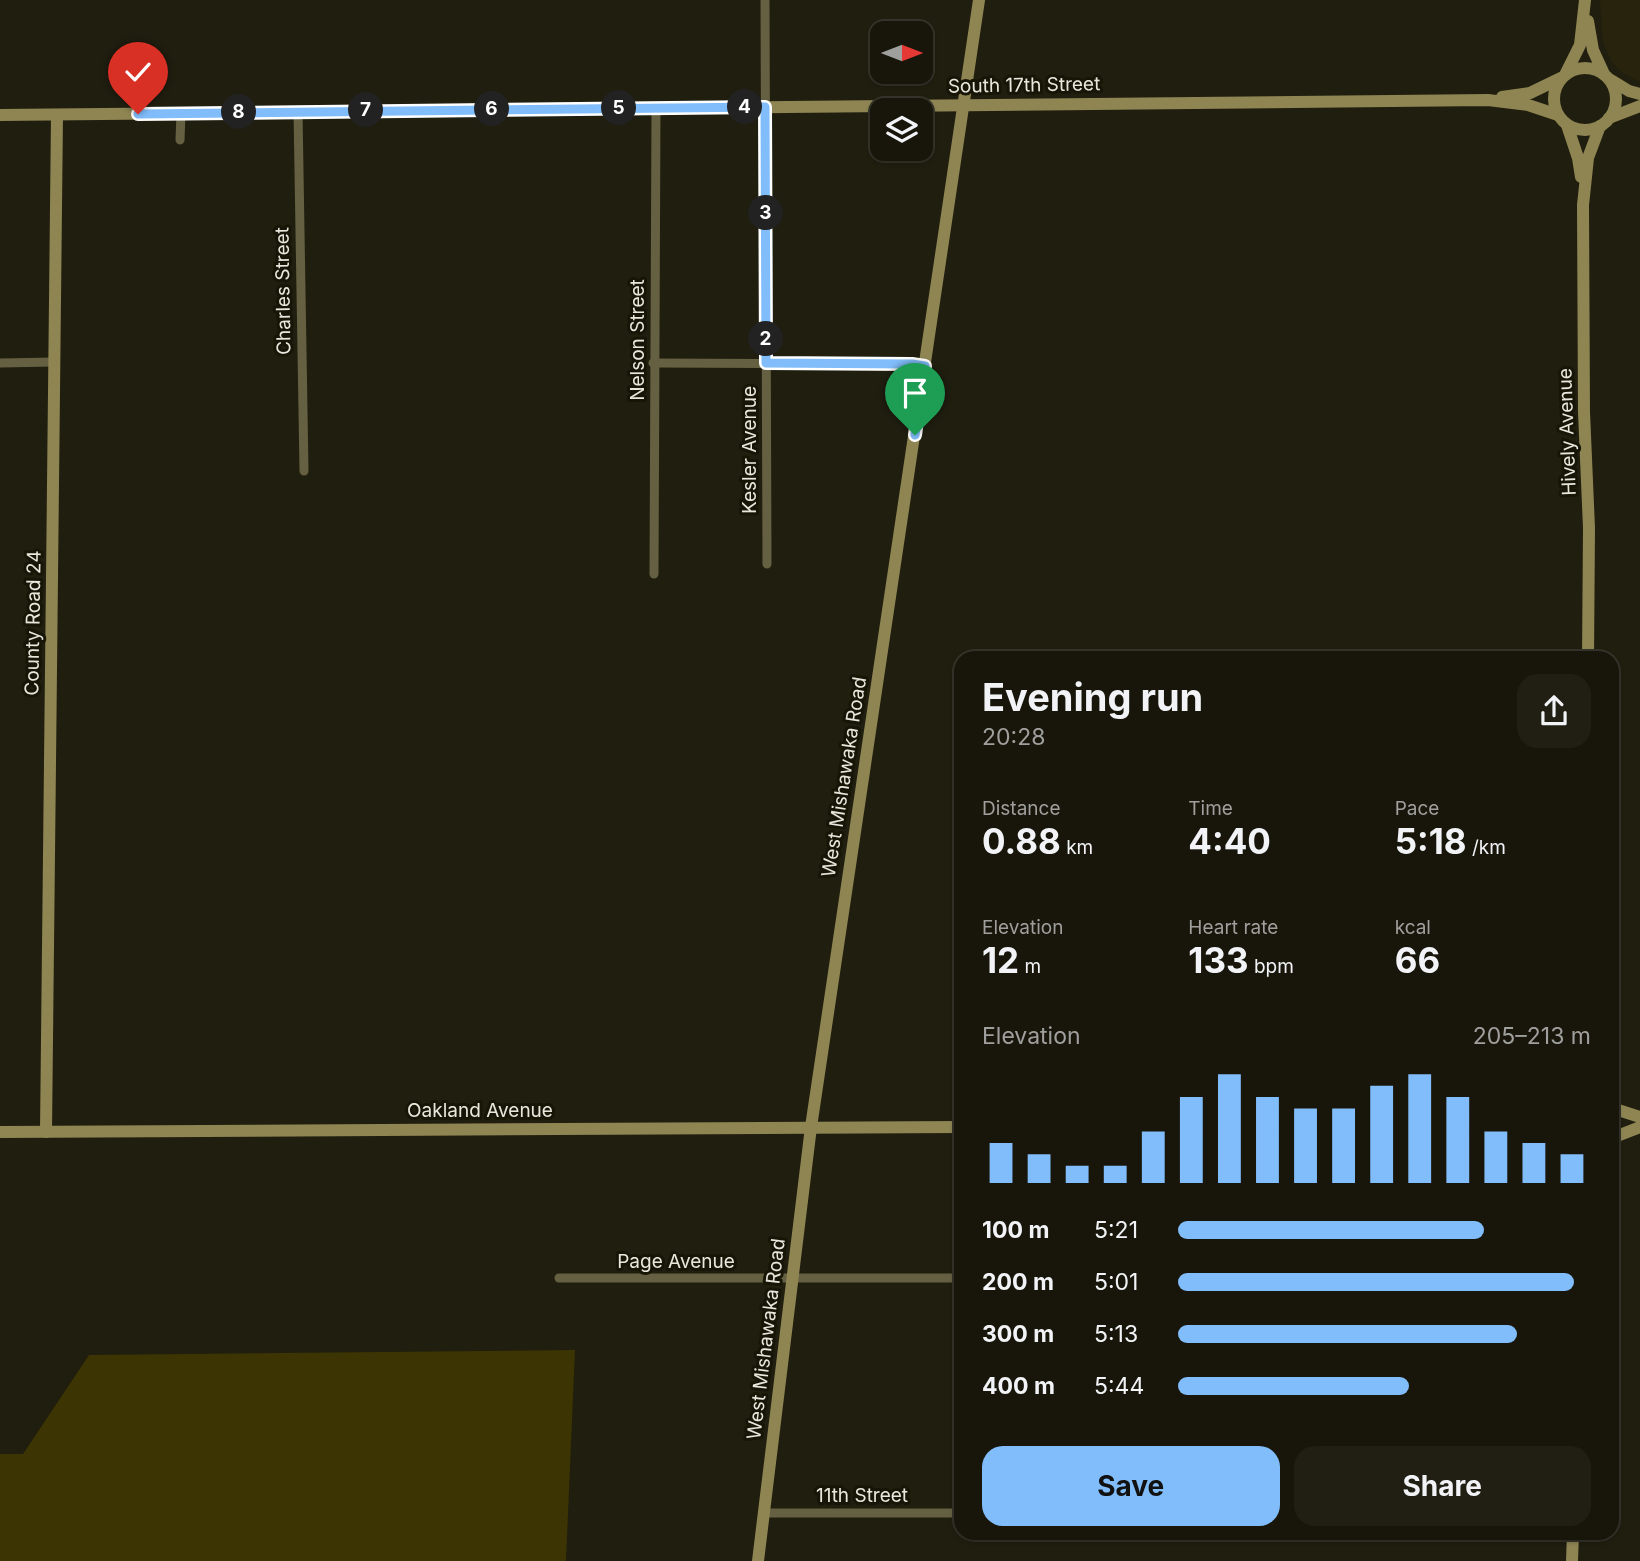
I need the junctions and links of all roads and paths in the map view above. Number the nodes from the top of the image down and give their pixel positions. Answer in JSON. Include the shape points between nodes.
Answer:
{"nodes":[{"id":1,"x":765,"y":0,"type":"edge"},
{"id":2,"x":979,"y":0,"type":"edge"},
{"id":3,"x":1585,"y":0,"type":"edge"},
{"id":4,"x":1563,"y":76,"type":"junction"},
{"id":5,"x":1606,"y":76,"type":"junction"},
{"id":6,"x":1640,"y":94,"type":"edge"},
{"id":7,"x":1488,"y":100,"type":"junction"},
{"id":8,"x":963,"y":105,"type":"junction"},
{"id":9,"x":1640,"y":106,"type":"edge"},
{"id":10,"x":656,"y":107,"type":"junction"},
{"id":11,"x":765,"y":107,"type":"junction"},
{"id":12,"x":298,"y":111,"type":"junction"},
{"id":13,"x":180,"y":113,"type":"junction"},
{"id":14,"x":0,"y":115,"type":"edge"},
{"id":15,"x":57,"y":115,"type":"junction"},
{"id":16,"x":1562,"y":120,"type":"junction"},
{"id":17,"x":1604,"y":122,"type":"junction"},
{"id":18,"x":180,"y":140,"type":"dead end"},
{"id":19,"x":1584,"y":205,"type":"junction"},
{"id":20,"x":55,"y":362,"type":"junction"},
{"id":21,"x":0,"y":363,"type":"edge"},
{"id":22,"x":653,"y":363,"type":"junction"},
{"id":23,"x":766,"y":363,"type":"junction"},
{"id":24,"x":925,"y":366,"type":"junction"},
{"id":25,"x":304,"y":471,"type":"dead end"},
{"id":26,"x":767,"y":564,"type":"dead end"},
{"id":27,"x":654,"y":574,"type":"dead end"},
{"id":28,"x":1588,"y":651,"type":"edge"},
{"id":29,"x":1619,"y":1110,"type":"edge"},
{"id":30,"x":1640,"y":1117,"type":"edge"},
{"id":31,"x":811,"y":1127,"type":"junction"},
{"id":32,"x":954,"y":1127,"type":"edge"},
{"id":33,"x":1640,"y":1127,"type":"edge"},
{"id":34,"x":0,"y":1132,"type":"edge"},
{"id":35,"x":46,"y":1132,"type":"junction"},
{"id":36,"x":1619,"y":1136,"type":"edge"},
{"id":37,"x":559,"y":1278,"type":"dead end"},
{"id":38,"x":792,"y":1278,"type":"junction"},
{"id":39,"x":954,"y":1278,"type":"edge"},
{"id":40,"x":764,"y":1513,"type":"junction"},
{"id":41,"x":954,"y":1513,"type":"edge"},
{"id":42,"x":1573,"y":1540,"type":"edge"},
{"id":43,"x":758,"y":1561,"type":"edge"},
{"id":44,"x":1572,"y":1561,"type":"edge"}],
"edges":[{"from":1,"to":11,"type":"street","name":"Kesler Avenue"},
{"from":2,"to":8,"type":"street","name":"West Mishawaka Road"},
{"from":3,"to":4,"type":"street","via":[[1580,45]]},
{"from":3,"to":5,"type":"street","via":[[1592,46]]},
{"from":4,"to":5,"type":"street","via":[[1581,68]]},
{"from":4,"to":7,"type":"street","via":[[1530,93]]},
{"from":4,"to":16,"type":"street","via":[[1554,95]]},
{"from":5,"to":6,"type":"street"},
{"from":5,"to":17,"type":"street","via":[[1616,97],[1615,108]]},
{"from":7,"to":8,"type":"street","name":"South 17th Street"},
{"from":7,"to":16,"type":"street","via":[[1534,106]]},
{"from":8,"to":11,"type":"street","name":"South 17th Street"},
{"from":8,"to":24,"type":"street","name":"West Mishawaka Road"},
{"from":9,"to":17,"type":"street"},
{"from":10,"to":11,"type":"street","name":"South 17th Street"},
{"from":10,"to":12,"type":"street","name":"South 17th Street"},
{"from":10,"to":22,"type":"street","name":"Nelson Street"},
{"from":11,"to":23,"type":"street","name":"Kesler Avenue"},
{"from":12,"to":13,"type":"street","name":"South 17th Street"},
{"from":12,"to":25,"type":"street","name":"Charles Street"},
{"from":13,"to":15,"type":"street","name":"South 17th Street"},
{"from":13,"to":18,"type":"street"},
{"from":14,"to":15,"type":"street","name":"South 17th Street"},
{"from":15,"to":20,"type":"street","name":"County Road 24"},
{"from":16,"to":17,"type":"street","via":[[1586,130]]},
{"from":16,"to":19,"type":"street","name":"Hively Avenue","via":[[1578,158]]},
{"from":17,"to":19,"type":"street","name":"Hively Avenue","via":[[1588,158]]},
{"from":19,"to":28,"type":"street","name":"Hively Avenue"},
{"from":20,"to":21,"type":"street"},
{"from":20,"to":35,"type":"street","name":"County Road 24"},
{"from":22,"to":23,"type":"street"},
{"from":22,"to":27,"type":"street","name":"Nelson Street"},
{"from":23,"to":24,"type":"street"},
{"from":23,"to":26,"type":"street","name":"Kesler Avenue"},
{"from":24,"to":31,"type":"street","name":"West Mishawaka Road"},
{"from":29,"to":30,"type":"street"},
{"from":31,"to":32,"type":"street","name":"Oakland Avenue"},
{"from":31,"to":35,"type":"street","name":"Oakland Avenue"},
{"from":31,"to":38,"type":"street","name":"West Mishawaka Road"},
{"from":33,"to":36,"type":"street"},
{"from":34,"to":35,"type":"street","name":"Oakland Avenue"},
{"from":37,"to":38,"type":"street","name":"Page Avenue"},
{"from":38,"to":39,"type":"street","name":"Page Avenue"},
{"from":38,"to":40,"type":"street","name":"West Mishawaka Road"},
{"from":40,"to":41,"type":"street","name":"11th Street"},
{"from":40,"to":43,"type":"street","name":"West Mishawaka Road"},
{"from":42,"to":44,"type":"street"}]}
